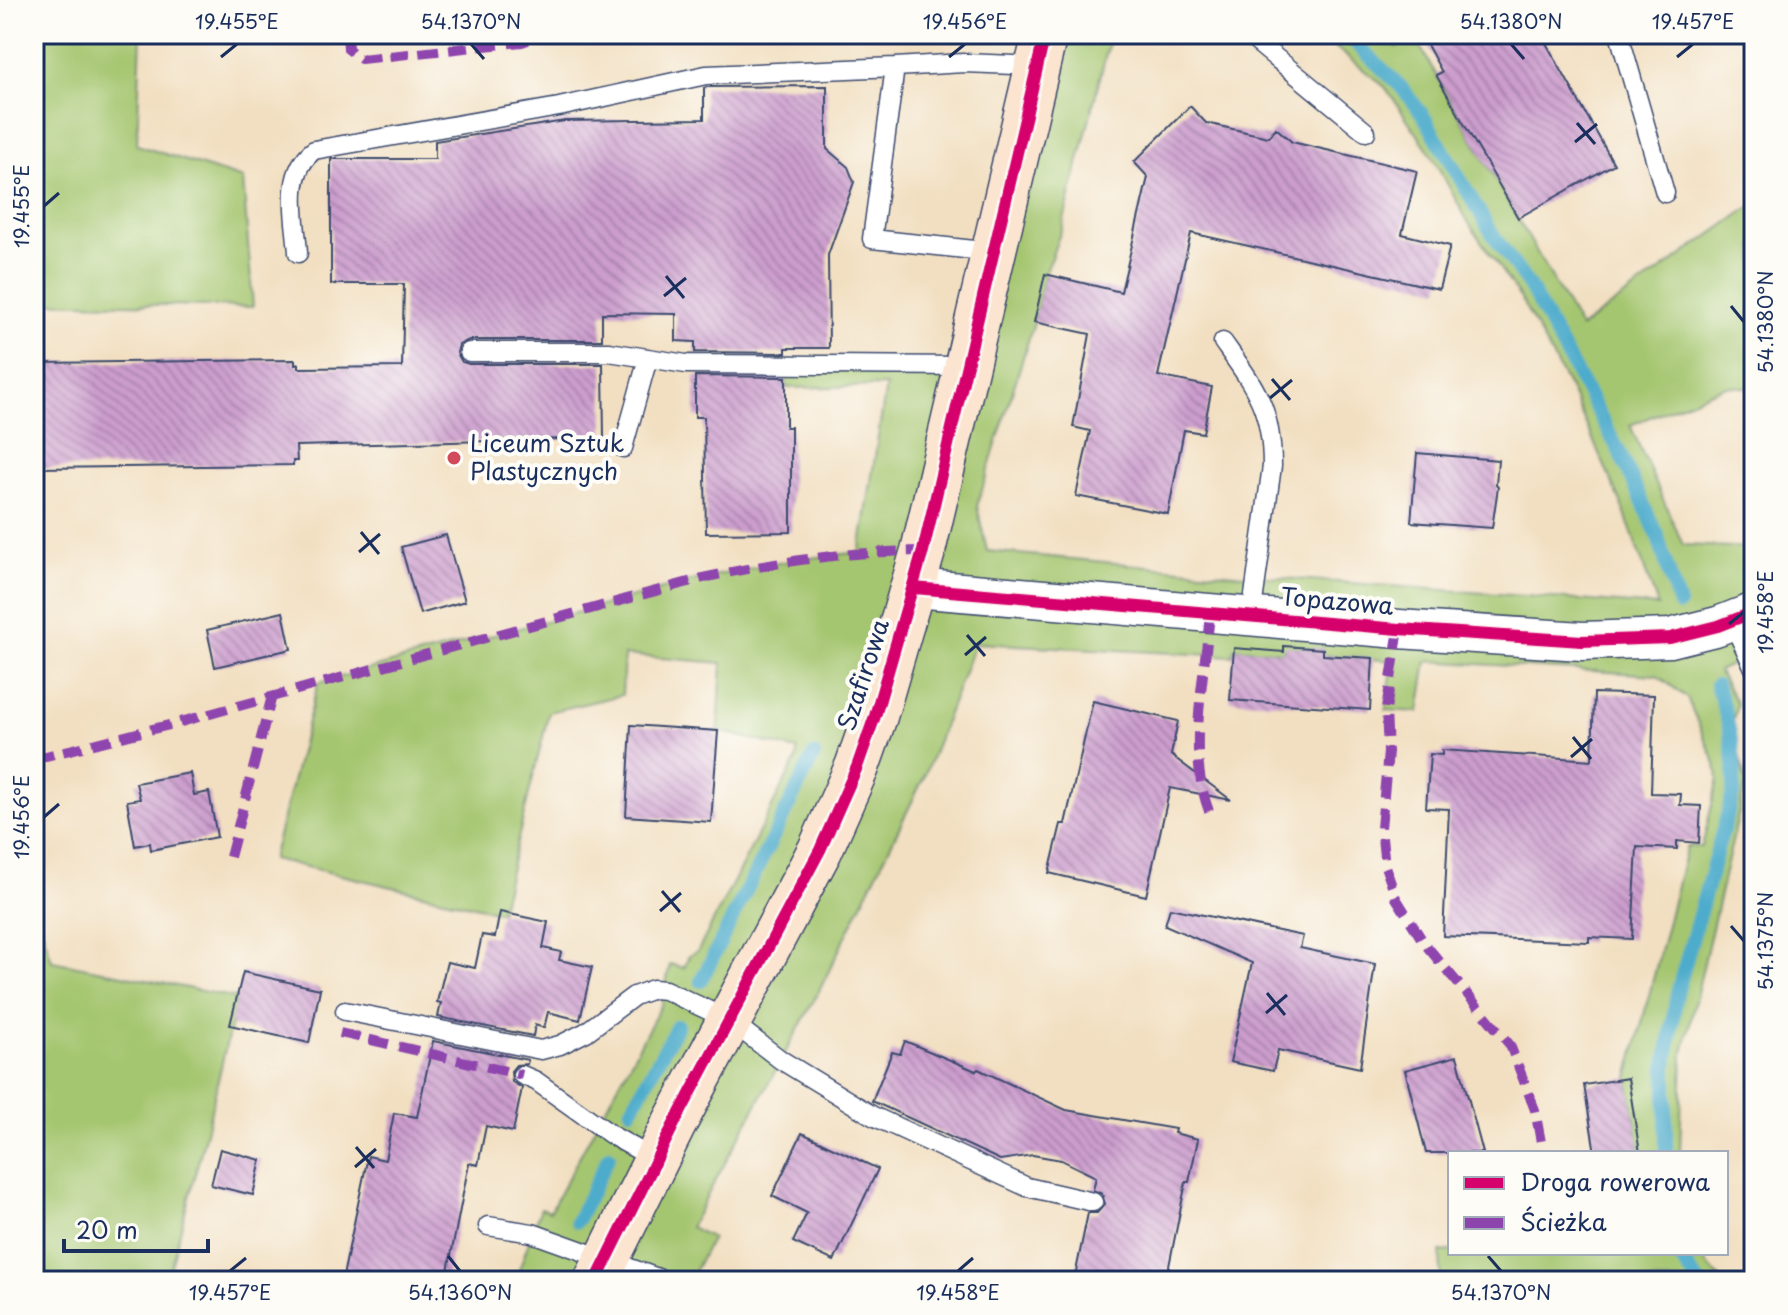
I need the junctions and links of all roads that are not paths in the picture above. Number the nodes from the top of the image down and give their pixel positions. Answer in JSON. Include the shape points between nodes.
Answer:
{"nodes":[{"id":1,"x":1247,"y":34,"type":"edge"},
{"id":2,"x":1619,"y":34,"type":"edge"},
{"id":3,"x":1041,"y":50,"type":"edge"},
{"id":4,"x":895,"y":67,"type":"junction"},
{"id":5,"x":1366,"y":132,"type":"dead end"},
{"id":6,"x":1665,"y":193,"type":"dead end"},
{"id":7,"x":993,"y":252,"type":"junction"},
{"id":8,"x":298,"y":253,"type":"dead end"},
{"id":9,"x":1223,"y":342,"type":"dead end"},
{"id":10,"x":469,"y":352,"type":"dead end"},
{"id":11,"x":648,"y":358,"type":"junction"},
{"id":12,"x":966,"y":366,"type":"junction"},
{"id":13,"x":623,"y":448,"type":"dead end"},
{"id":14,"x":914,"y":588,"type":"junction"},
{"id":15,"x":1743,"y":616,"type":"edge"},
{"id":16,"x":1251,"y":617,"type":"junction"},
{"id":17,"x":1754,"y":668,"type":"edge"},
{"id":18,"x":345,"y":1011,"type":"dead end"},
{"id":19,"x":729,"y":1020,"type":"junction"},
{"id":20,"x":522,"y":1075,"type":"dead end"},
{"id":21,"x":656,"y":1160,"type":"junction"},
{"id":22,"x":1093,"y":1202,"type":"dead end"},
{"id":23,"x":488,"y":1226,"type":"dead end"},
{"id":24,"x":600,"y":1271,"type":"edge"},
{"id":25,"x":666,"y":1281,"type":"edge"}],
"edges":[{"from":1,"to":5,"type":"lane"},
{"from":2,"to":6,"type":"lane"},
{"from":3,"to":4,"type":"lane","via":[[964,63]]},
{"from":3,"to":7,"type":"street","name":"Szafirowa"},
{"from":4,"to":7,"type":"lane","via":[[872,239]]},
{"from":4,"to":8,"type":"lane","via":[[706,75],[314,150],[301,163],[294,182]]},
{"from":7,"to":12,"type":"street","name":"Szafirowa"},
{"from":9,"to":16,"type":"lane","via":[[1258,391],[1272,448]]},
{"from":10,"to":11,"type":"lane","via":[[609,352]]},
{"from":11,"to":12,"type":"lane","via":[[686,364]]},
{"from":11,"to":13,"type":"lane"},
{"from":12,"to":14,"type":"street","name":"Szafirowa"},
{"from":14,"to":16,"type":"street","name":"Topazowa"},
{"from":14,"to":19,"type":"street","name":"Szafirowa","via":[[875,716],[833,823]]},
{"from":15,"to":16,"type":"street","name":"Topazowa","via":[[1670,638],[1582,641]]},
{"from":15,"to":17,"type":"lane"},
{"from":18,"to":19,"type":"lane","via":[[541,1050],[586,1032],[634,996],[653,989]]},
{"from":19,"to":21,"type":"street","name":"Szafirowa"},
{"from":19,"to":22,"type":"lane","via":[[781,1060],[873,1116],[1027,1187]]},
{"from":20,"to":21,"type":"lane"},
{"from":21,"to":24,"type":"street","name":"Szafirowa"},
{"from":23,"to":24,"type":"lane","via":[[532,1233]]},
{"from":24,"to":25,"type":"lane"}]}
